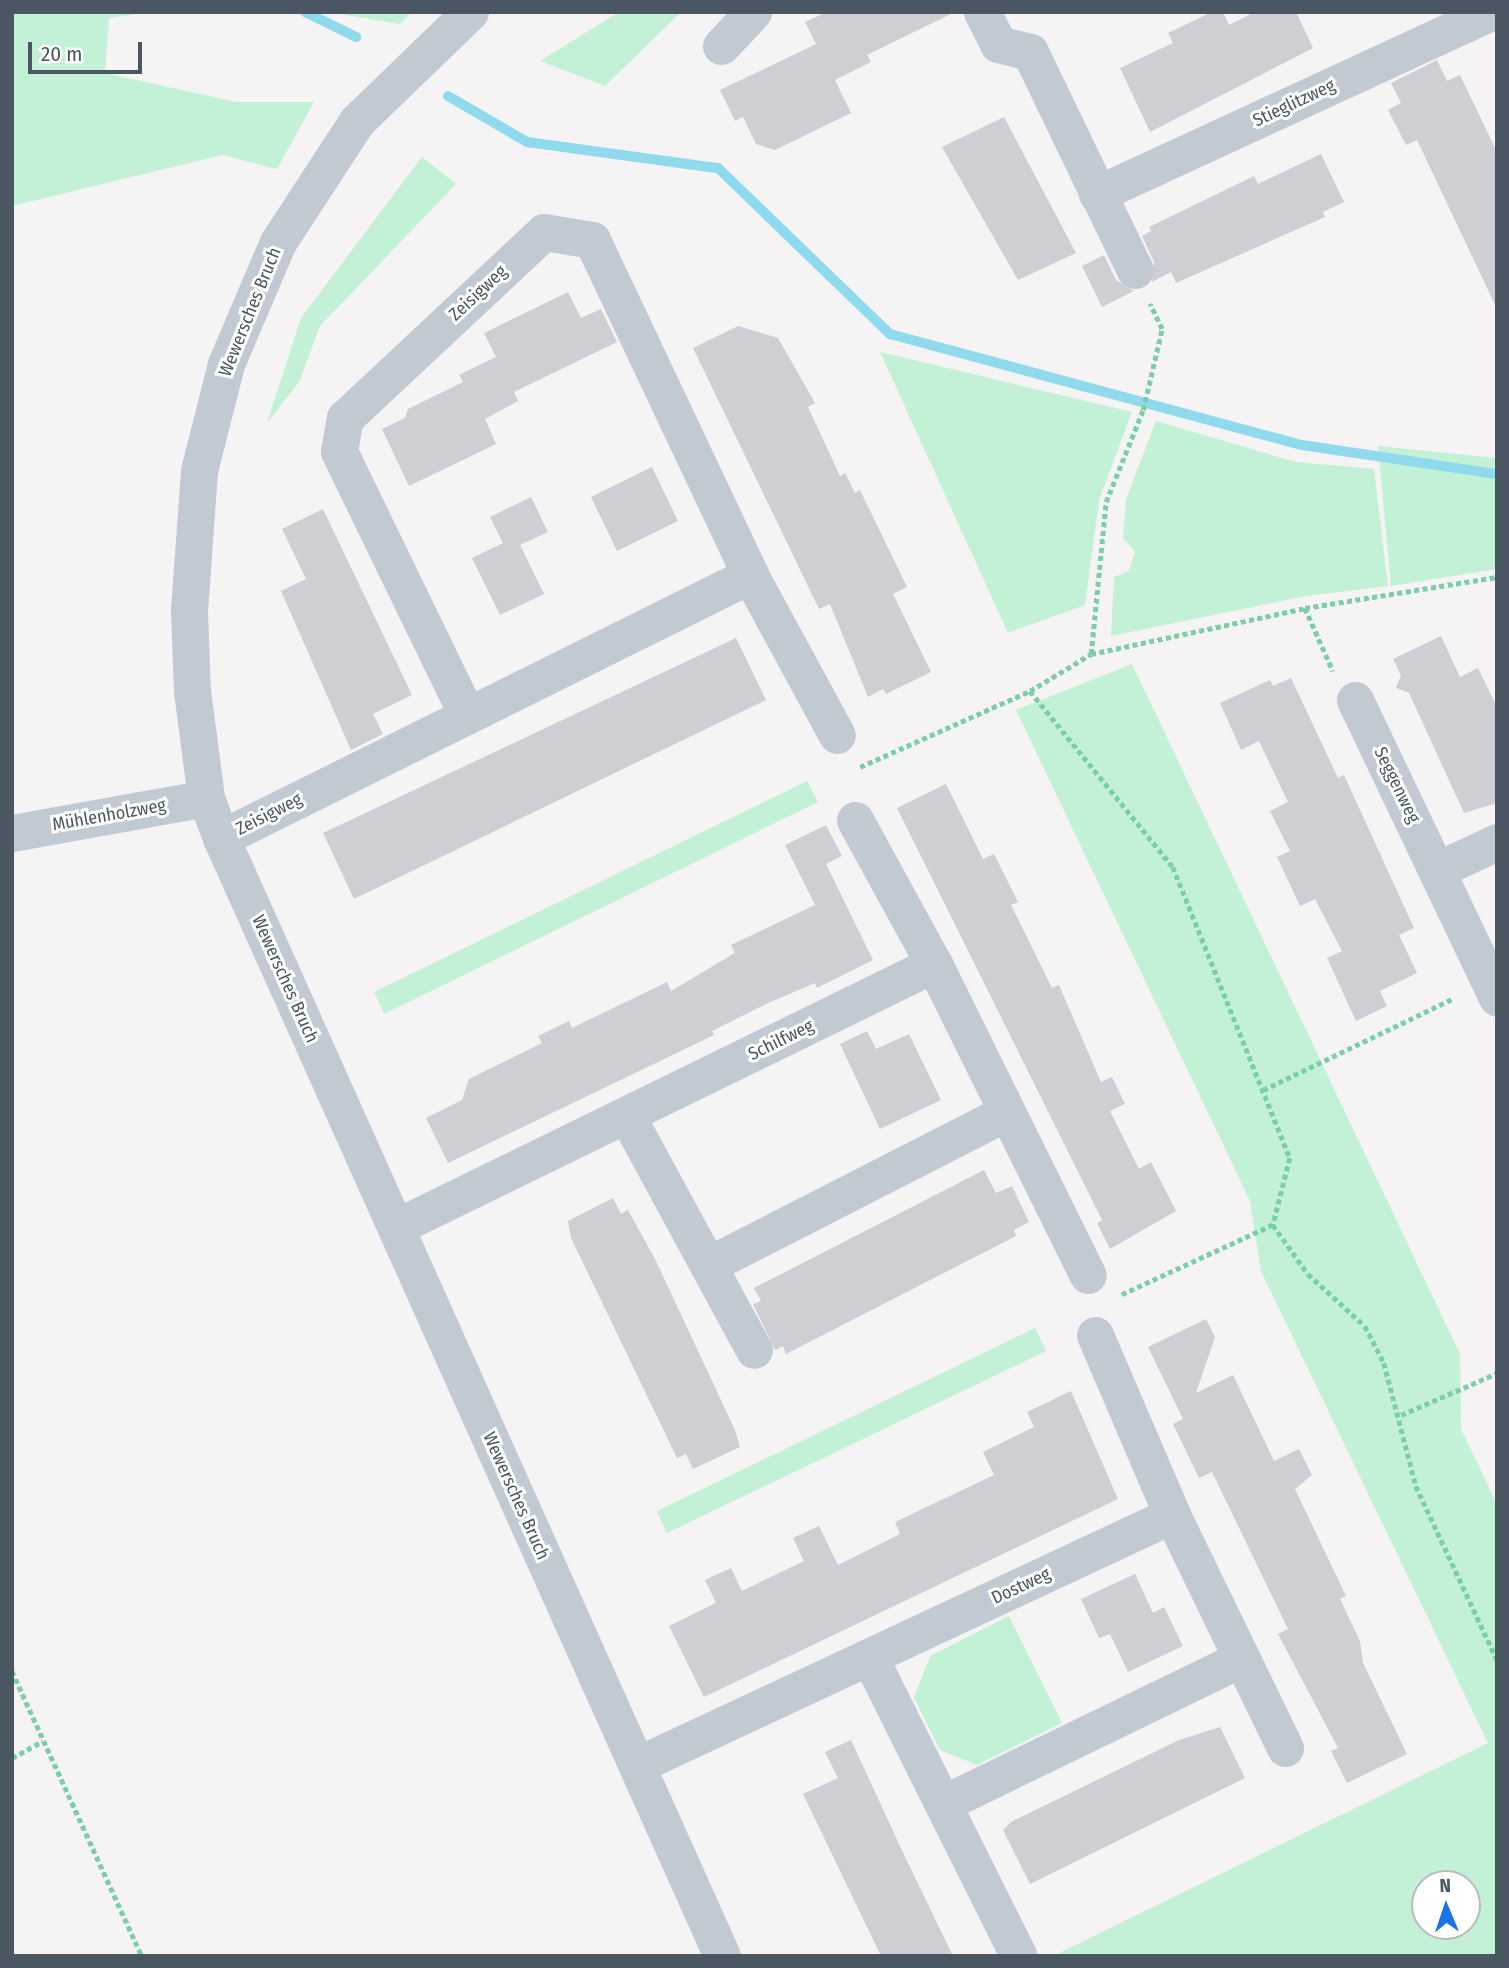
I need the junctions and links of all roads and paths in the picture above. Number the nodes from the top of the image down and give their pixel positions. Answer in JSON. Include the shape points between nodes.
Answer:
{"nodes":[{"id":1,"x":470,"y":12,"type":"edge"},
{"id":2,"x":753,"y":12,"type":"edge"},
{"id":3,"x":982,"y":12,"type":"edge"},
{"id":4,"x":1490,"y":12,"type":"edge"},
{"id":5,"x":721,"y":46,"type":"dead end"},
{"id":6,"x":1097,"y":194,"type":"junction"},
{"id":7,"x":1135,"y":270,"type":"joint"},
{"id":8,"x":750,"y":575,"type":"junction"},
{"id":9,"x":1497,"y":577,"type":"edge"},
{"id":10,"x":1305,"y":608,"type":"junction"},
{"id":11,"x":1091,"y":654,"type":"junction"},
{"id":12,"x":1030,"y":691,"type":"junction"},
{"id":13,"x":1355,"y":700,"type":"joint"},
{"id":14,"x":467,"y":715,"type":"junction"},
{"id":15,"x":837,"y":735,"type":"joint"},
{"id":16,"x":206,"y":798,"type":"junction"},
{"id":17,"x":855,"y":820,"type":"dead end"},
{"id":18,"x":12,"y":833,"type":"edge"},
{"id":19,"x":221,"y":838,"type":"junction"},
{"id":20,"x":1497,"y":842,"type":"edge"},
{"id":21,"x":1439,"y":869,"type":"junction"},
{"id":22,"x":934,"y":964,"type":"junction"},
{"id":23,"x":1493,"y":989,"type":"edge"},
{"id":24,"x":1263,"y":1090,"type":"junction"},
{"id":25,"x":1005,"y":1113,"type":"junction"},
{"id":26,"x":627,"y":1116,"type":"junction"},
{"id":27,"x":1273,"y":1225,"type":"junction"},
{"id":28,"x":396,"y":1227,"type":"junction"},
{"id":29,"x":710,"y":1265,"type":"junction"},
{"id":30,"x":1100,"y":1287,"type":"joint"},
{"id":31,"x":1095,"y":1335,"type":"dead end"},
{"id":32,"x":754,"y":1350,"type":"dead end"},
{"id":33,"x":1497,"y":1373,"type":"edge"},
{"id":34,"x":1401,"y":1415,"type":"junction"},
{"id":35,"x":1172,"y":1515,"type":"junction"},
{"id":36,"x":870,"y":1658,"type":"junction"},
{"id":37,"x":1241,"y":1659,"type":"junction"},
{"id":38,"x":1497,"y":1660,"type":"edge"},
{"id":39,"x":12,"y":1671,"type":"edge"},
{"id":40,"x":43,"y":1741,"type":"junction"},
{"id":41,"x":1285,"y":1748,"type":"dead end"},
{"id":42,"x":12,"y":1758,"type":"edge"},
{"id":43,"x":637,"y":1765,"type":"junction"},
{"id":44,"x":944,"y":1803,"type":"junction"},
{"id":45,"x":1018,"y":1955,"type":"edge"},
{"id":46,"x":142,"y":1956,"type":"edge"},
{"id":47,"x":723,"y":1956,"type":"edge"}],
"edges":[{"from":1,"to":16,"type":"street","name":"Wewersches Bruch","via":[[357,121],[278,242],[226,364],[199,471],[189,611]]},
{"from":2,"to":5,"type":"street"},
{"from":3,"to":6,"type":"street","via":[[998,44],[1030,52]]},
{"from":4,"to":6,"type":"street","name":"Stieglitzweg"},
{"from":6,"to":7,"type":"street"},
{"from":7,"to":11,"type":"path","via":[[1162,329],[1143,410],[1106,502]]},
{"from":8,"to":14,"type":"street","name":"Zeisigweg"},
{"from":8,"to":14,"type":"street","name":"Zeisigweg","via":[[592,240],[544,232],[345,418],[339,451]]},
{"from":8,"to":15,"type":"street","name":"Zeisigweg"},
{"from":9,"to":10,"type":"path"},
{"from":10,"to":11,"type":"path"},
{"from":10,"to":13,"type":"path","via":[[1338,682]]},
{"from":11,"to":12,"type":"path"},
{"from":12,"to":15,"type":"path","via":[[847,774]]},
{"from":12,"to":24,"type":"path","via":[[1173,867]]},
{"from":13,"to":21,"type":"street","name":"Seggenweg"},
{"from":14,"to":19,"type":"street","name":"Zeisigweg"},
{"from":16,"to":18,"type":"street","name":"Mühlenholzweg"},
{"from":16,"to":19,"type":"street","name":"Wewersches Bruch"},
{"from":17,"to":22,"type":"street"},
{"from":19,"to":28,"type":"street","name":"Wewersches Bruch"},
{"from":20,"to":21,"type":"street"},
{"from":21,"to":23,"type":"street","name":"Seggenweg"},
{"from":22,"to":25,"type":"street"},
{"from":22,"to":26,"type":"street","name":"Schilfweg"},
{"from":23,"to":24,"type":"path"},
{"from":24,"to":27,"type":"path","via":[[1290,1158]]},
{"from":25,"to":29,"type":"street"},
{"from":25,"to":30,"type":"street"},
{"from":26,"to":28,"type":"street","name":"Schilfweg"},
{"from":26,"to":29,"type":"street"},
{"from":27,"to":30,"type":"path"},
{"from":27,"to":34,"type":"path","via":[[1308,1274],[1365,1326]]},
{"from":28,"to":43,"type":"street","name":"Wewersches Bruch"},
{"from":29,"to":32,"type":"street"},
{"from":31,"to":35,"type":"street"},
{"from":33,"to":34,"type":"path"},
{"from":34,"to":38,"type":"path","via":[[1416,1486]]},
{"from":35,"to":36,"type":"street","name":"Dostweg"},
{"from":35,"to":37,"type":"street"},
{"from":36,"to":43,"type":"street","name":"Dostweg"},
{"from":36,"to":44,"type":"street"},
{"from":37,"to":41,"type":"street"},
{"from":37,"to":44,"type":"street"},
{"from":39,"to":40,"type":"path"},
{"from":40,"to":42,"type":"path"},
{"from":40,"to":46,"type":"path"},
{"from":43,"to":47,"type":"street","name":"Wewersches Bruch"},
{"from":44,"to":45,"type":"street"}]}
